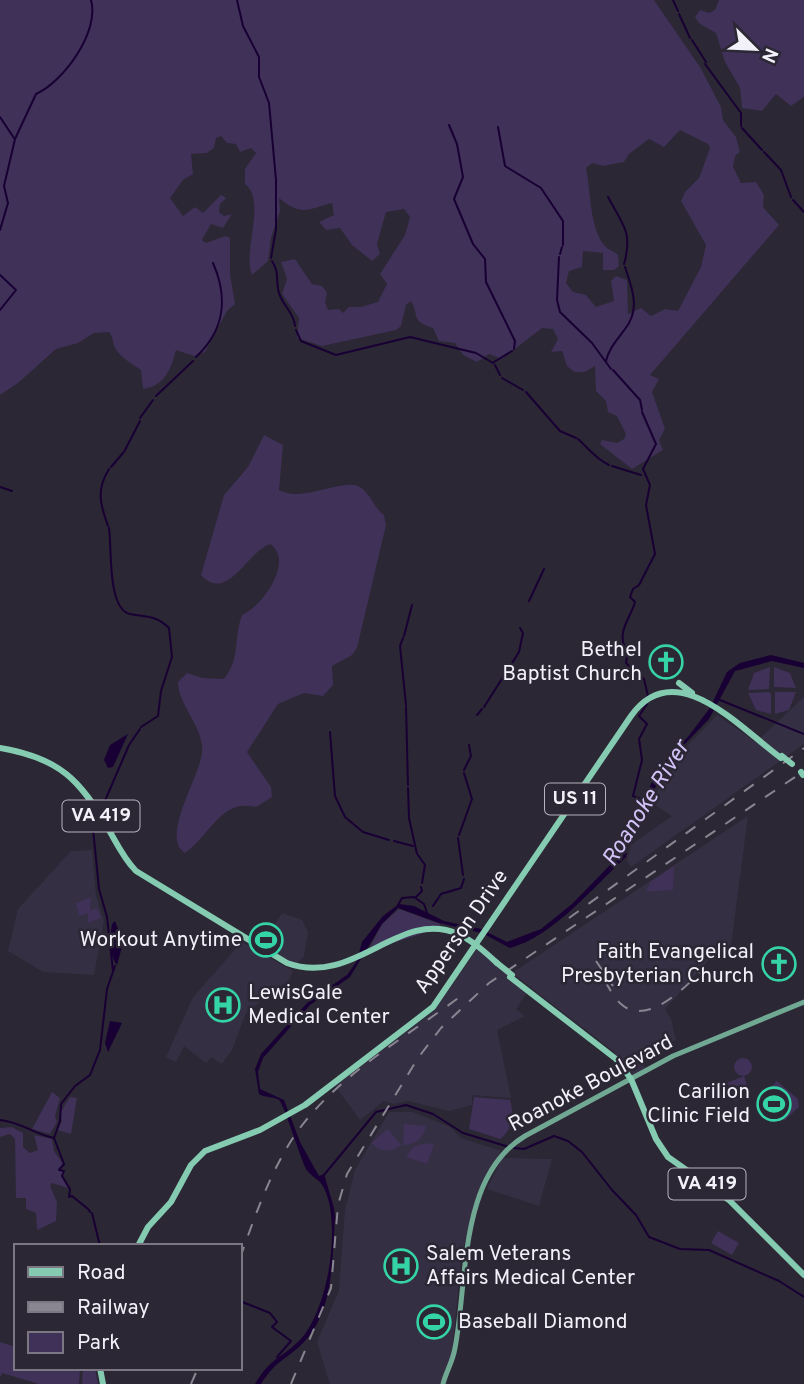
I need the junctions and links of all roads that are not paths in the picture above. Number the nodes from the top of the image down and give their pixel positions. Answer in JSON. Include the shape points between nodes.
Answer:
{"nodes":[{"id":1,"x":679,"y":683,"type":"dead end"},
{"id":2,"x":694,"y":695,"type":"junction"},
{"id":3,"x":0,"y":750,"type":"edge"},
{"id":4,"x":803,"y":773,"type":"edge"},
{"id":5,"x":242,"y":938,"type":"junction"},
{"id":6,"x":476,"y":945,"type":"junction"},
{"id":7,"x":349,"y":962,"type":"junction"},
{"id":8,"x":804,"y":1002,"type":"edge"},
{"id":9,"x":632,"y":1079,"type":"junction"},
{"id":10,"x":139,"y":1244,"type":"edge"},
{"id":11,"x":804,"y":1273,"type":"edge"},
{"id":12,"x":443,"y":1384,"type":"edge"}],
"edges":[{"from":1,"to":2,"type":"main road"},
{"from":2,"to":4,"type":"main road","number":"US 11","bridge":true},
{"from":2,"to":6,"type":"main road","name":"Apperson Drive","number":"US 11","via":[[671,691],[649,698],[631,716]]},
{"from":3,"to":5,"type":"main road","number":"VA 419","via":[[37,759],[63,773],[87,798],[131,870]]},
{"from":5,"to":7,"type":"main road","number":"VA 419","via":[[287,963],[323,969]]},
{"from":5,"to":7,"type":"main road","number":"VA 419","via":[[304,972],[322,973]]},
{"from":6,"to":7,"type":"main road","number":"VA 419","via":[[432,931]]},
{"from":6,"to":9,"type":"main road","number":"VA 419","bridge":true,"via":[[612,1056]]},
{"from":6,"to":10,"type":"main road","name":"Apperson Drive","number":"US 11","via":[[431,1009],[283,1118],[207,1150],[191,1165],[171,1202]]},
{"from":8,"to":9,"type":"main road","name":"Roanoke Boulevard","via":[[673,1056]]},
{"from":9,"to":11,"type":"main road","number":"VA 419","via":[[668,1157],[729,1200]]},
{"from":9,"to":12,"type":"main road","name":"Roanoke Boulevard","via":[[508,1148],[488,1176],[469,1237],[455,1348]]}]}
